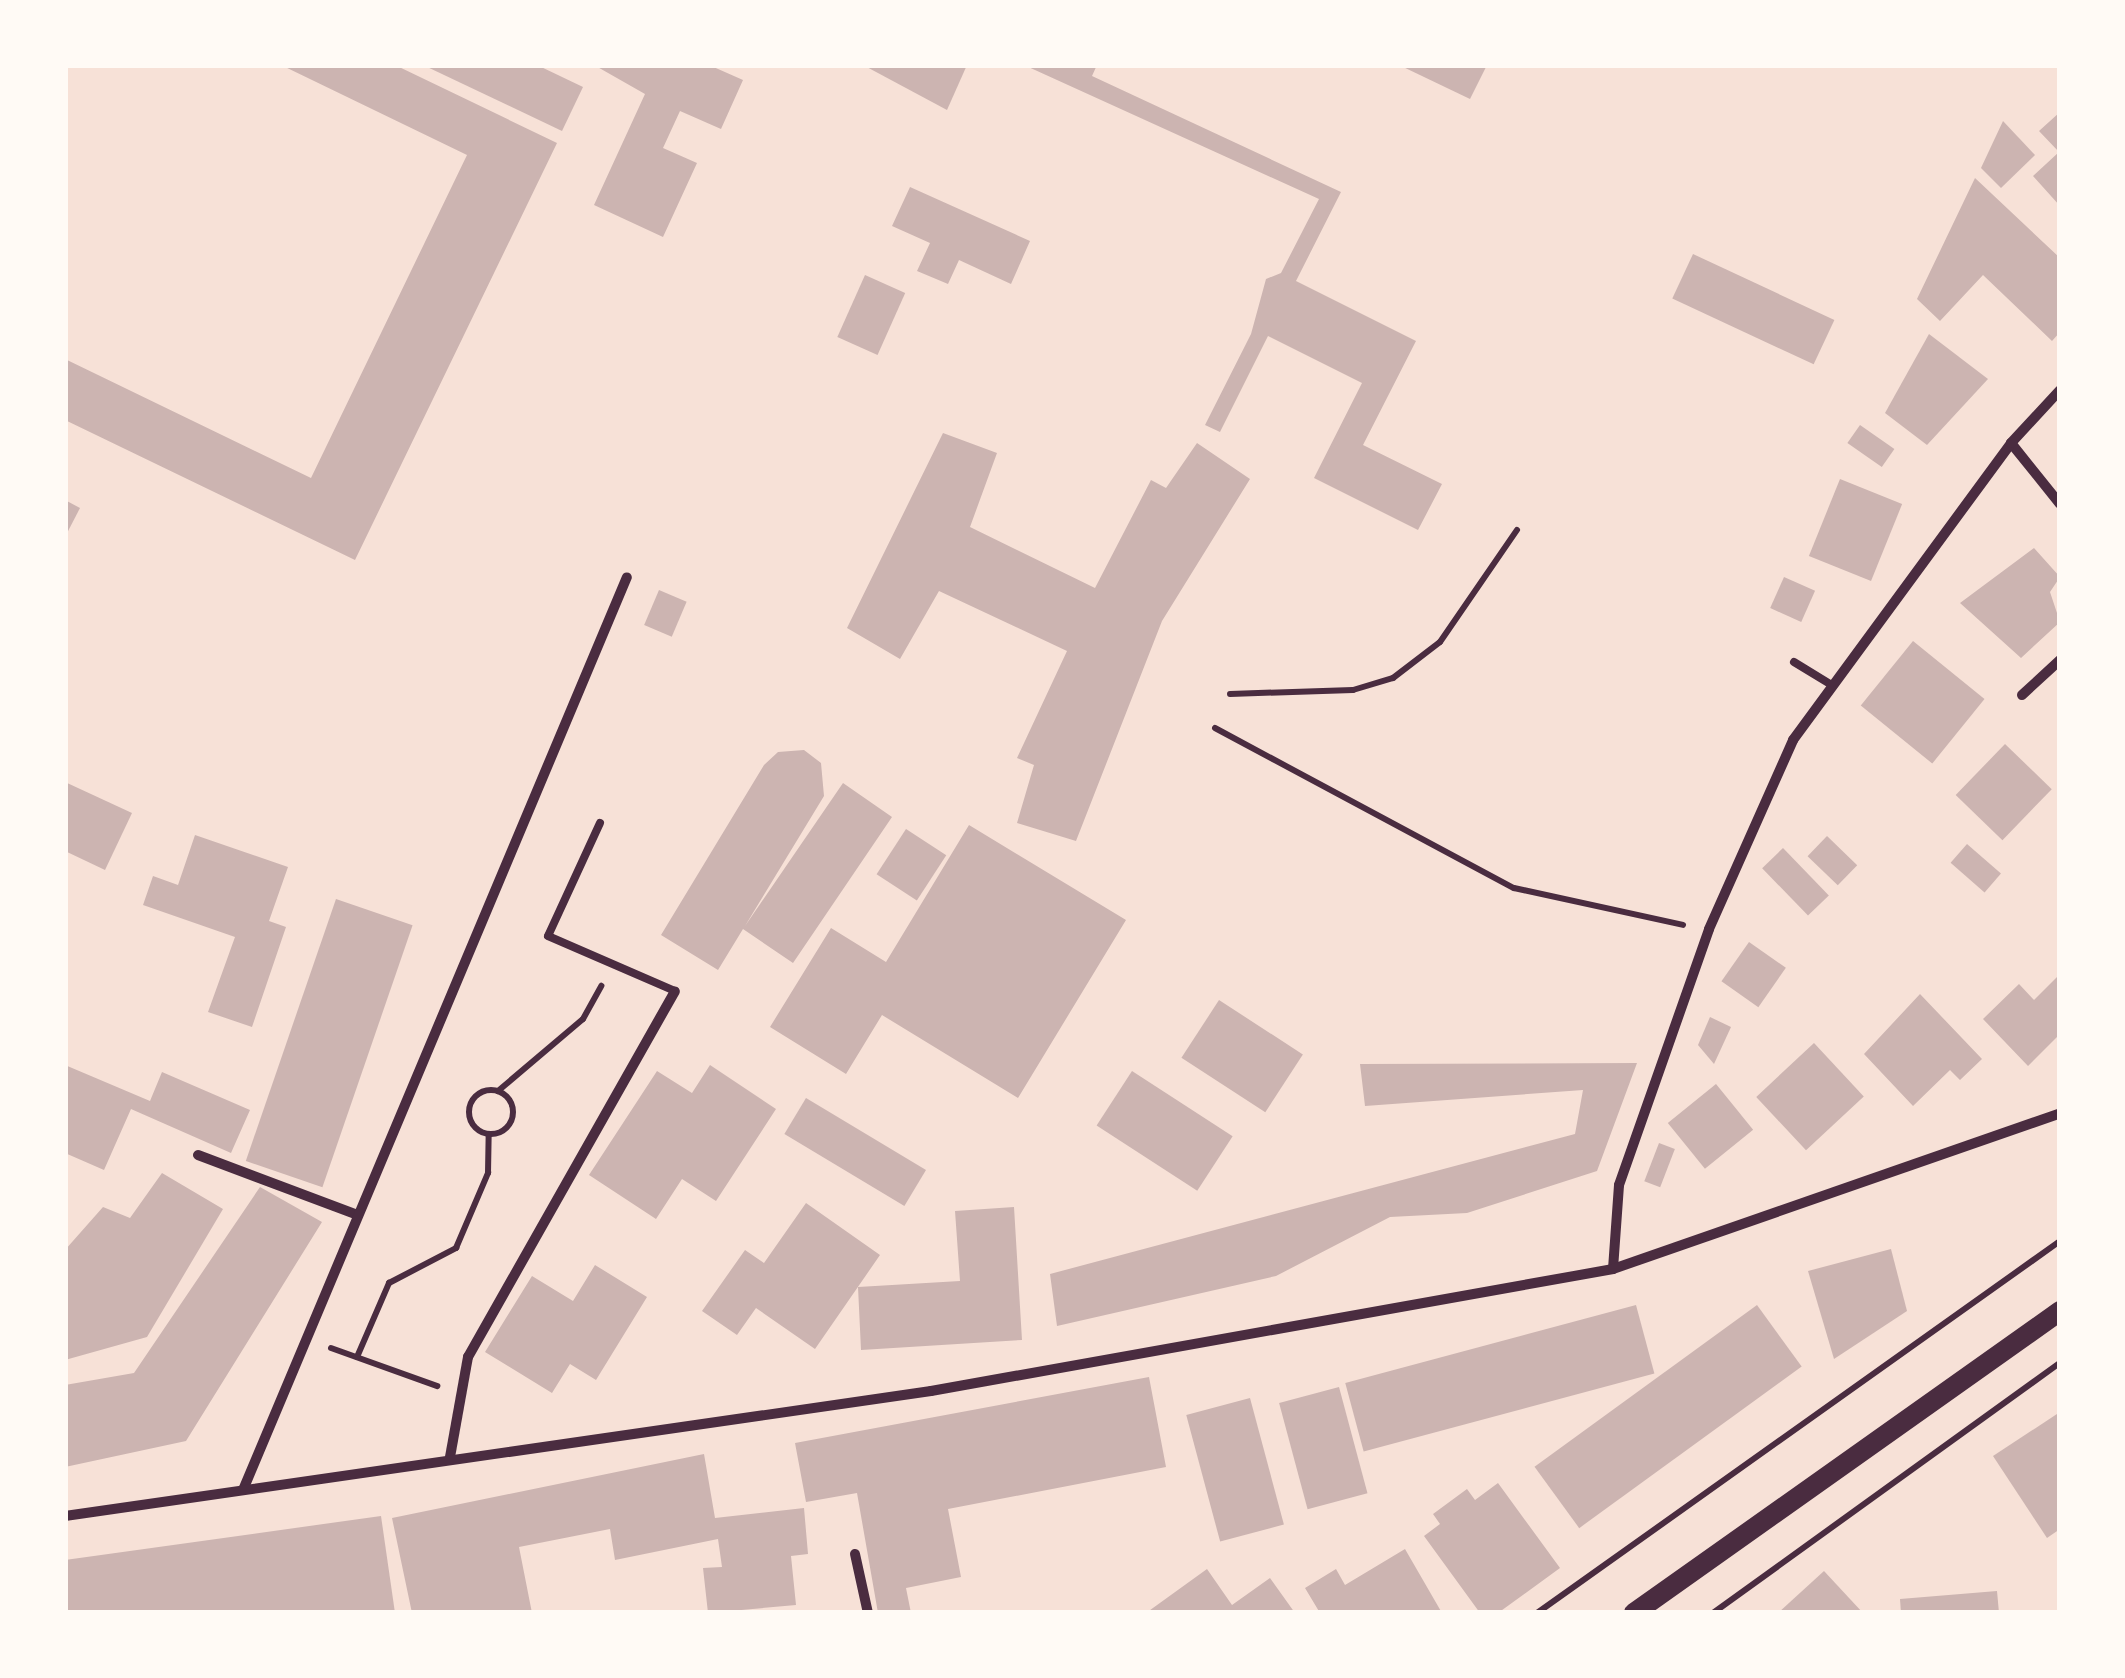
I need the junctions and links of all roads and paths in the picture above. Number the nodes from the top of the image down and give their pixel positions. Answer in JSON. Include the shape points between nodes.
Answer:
{"nodes":[{"id":1,"x":2060,"y":390,"type":"edge"},
{"id":2,"x":2011,"y":442,"type":"junction"},
{"id":3,"x":2060,"y":504,"type":"edge"},
{"id":4,"x":1518,"y":530,"type":"dead end"},
{"id":5,"x":626,"y":577,"type":"dead end"},
{"id":6,"x":2060,"y":660,"type":"edge"},
{"id":7,"x":1794,"y":662,"type":"dead end"},
{"id":8,"x":1830,"y":684,"type":"junction"},
{"id":9,"x":1230,"y":694,"type":"dead end"},
{"id":10,"x":2022,"y":694,"type":"dead end"},
{"id":11,"x":1215,"y":728,"type":"dead end"},
{"id":12,"x":600,"y":823,"type":"dead end"},
{"id":13,"x":1709,"y":929,"type":"junction"},
{"id":14,"x":601,"y":987,"type":"dead end"},
{"id":15,"x":675,"y":991,"type":"joint"},
{"id":16,"x":498,"y":1091,"type":"junction"},
{"id":17,"x":2060,"y":1113,"type":"edge"},
{"id":18,"x":488,"y":1134,"type":"junction"},
{"id":19,"x":198,"y":1155,"type":"dead end"},
{"id":20,"x":358,"y":1215,"type":"junction"},
{"id":21,"x":2060,"y":1240,"type":"edge"},
{"id":22,"x":1612,"y":1268,"type":"junction"},
{"id":23,"x":2060,"y":1311,"type":"edge"},
{"id":24,"x":307,"y":1338,"type":"junction"},
{"id":25,"x":357,"y":1357,"type":"junction"},
{"id":26,"x":2060,"y":1363,"type":"edge"},
{"id":27,"x":461,"y":1395,"type":"junction"},
{"id":28,"x":450,"y":1457,"type":"junction"},
{"id":29,"x":243,"y":1490,"type":"junction"},
{"id":30,"x":65,"y":1516,"type":"edge"},
{"id":31,"x":855,"y":1554,"type":"dead end"},
{"id":32,"x":868,"y":1613,"type":"edge"},
{"id":33,"x":1538,"y":1613,"type":"edge"},
{"id":34,"x":1634,"y":1613,"type":"edge"},
{"id":35,"x":1713,"y":1613,"type":"edge"}],
"edges":[{"from":1,"to":2,"type":"street"},
{"from":2,"to":3,"type":"street"},
{"from":2,"to":8,"type":"street"},
{"from":4,"to":9,"type":"path","via":[[1440,642],[1393,678],[1325,693]]},
{"from":5,"to":20,"type":"street"},
{"from":6,"to":10,"type":"street"},
{"from":7,"to":8,"type":"lane"},
{"from":8,"to":13,"type":"street","via":[[1793,740]]},
{"from":11,"to":13,"type":"path","via":[[1514,888]]},
{"from":12,"to":15,"type":"lane","via":[[548,936]]},
{"from":13,"to":22,"type":"street","via":[[1619,1184]]},
{"from":14,"to":16,"type":"path","via":[[583,1018]]},
{"from":15,"to":27,"type":"street","via":[[468,1358]]},
{"from":16,"to":18,"type":"path","via":[[512,1114]]},
{"from":16,"to":18,"type":"path","via":[[469,1107],[471,1121]]},
{"from":17,"to":22,"type":"street"},
{"from":18,"to":25,"type":"path","via":[[488,1173],[456,1248],[389,1283]]},
{"from":19,"to":20,"type":"street"},
{"from":20,"to":24,"type":"street"},
{"from":21,"to":33,"type":"path"},
{"from":22,"to":28,"type":"street","via":[[1121,1360]]},
{"from":23,"to":34,"type":"main road"},
{"from":24,"to":25,"type":"path"},
{"from":24,"to":29,"type":"street"},
{"from":25,"to":27,"type":"path"},
{"from":26,"to":35,"type":"path"},
{"from":27,"to":28,"type":"street"},
{"from":28,"to":29,"type":"street"},
{"from":29,"to":30,"type":"street"},
{"from":31,"to":32,"type":"street"}]}
